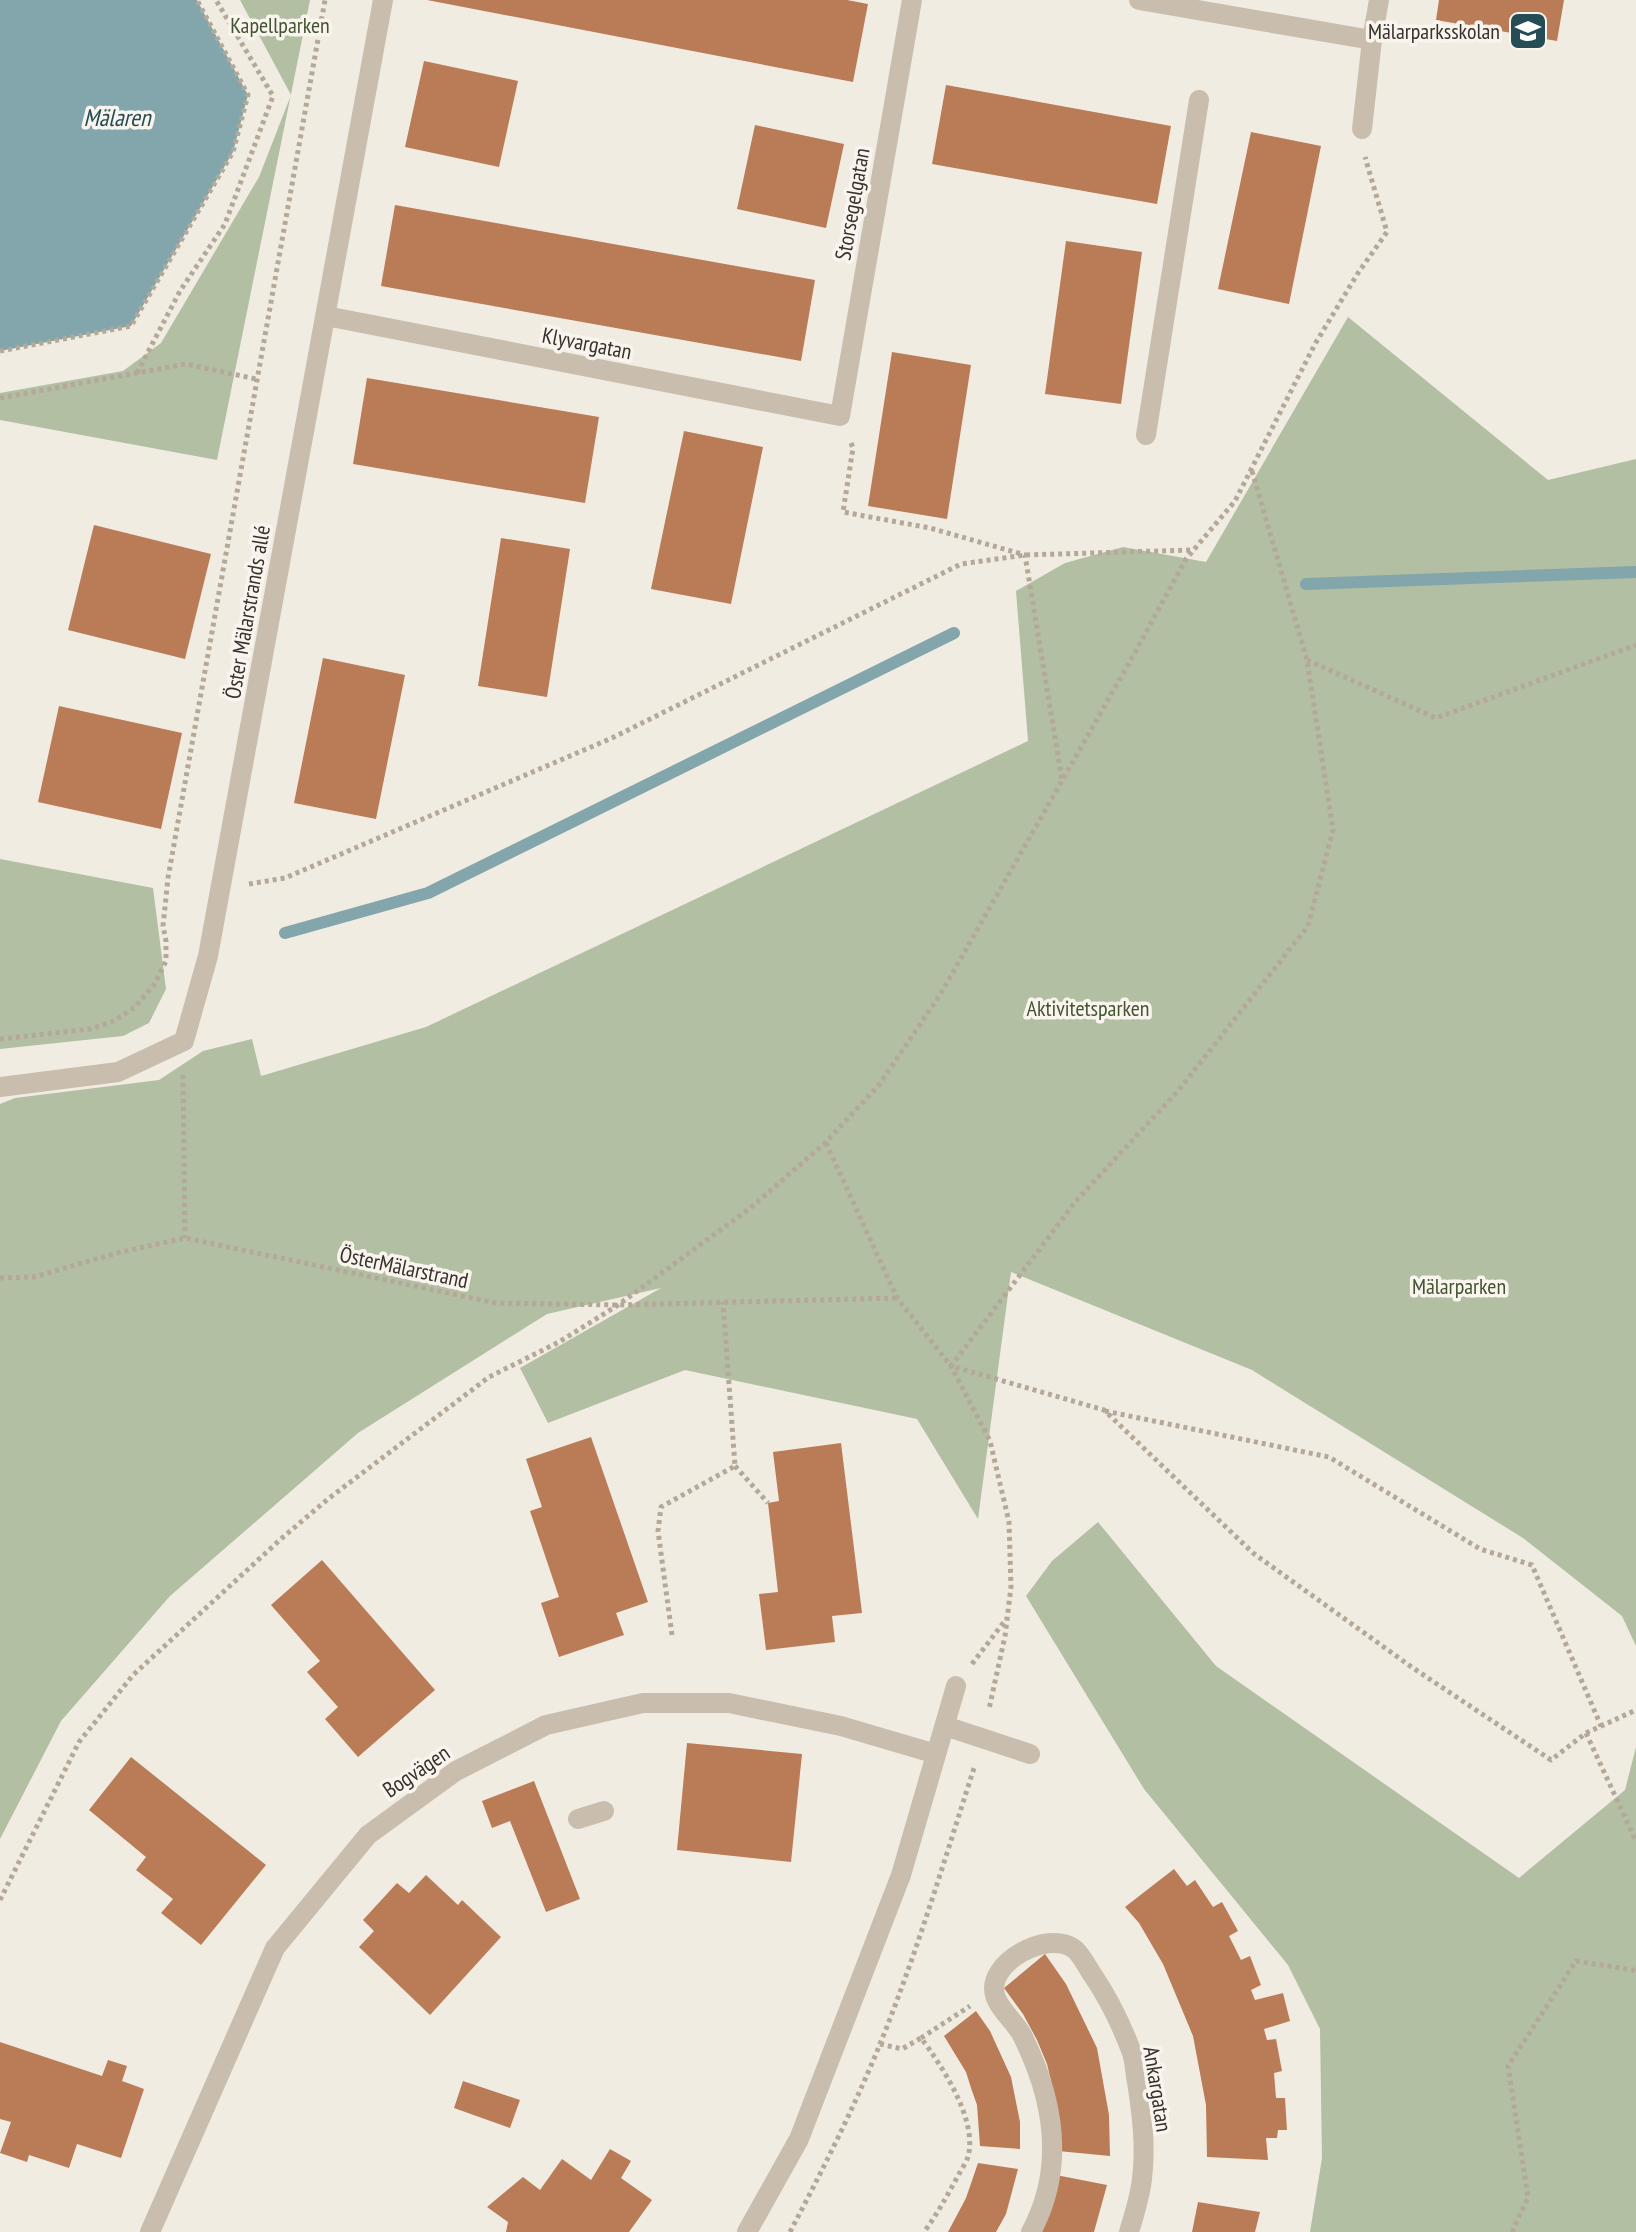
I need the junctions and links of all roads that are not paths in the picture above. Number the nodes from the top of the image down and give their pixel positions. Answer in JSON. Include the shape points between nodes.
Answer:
{"nodes":[{"id":1,"x":383,"y":0,"type":"edge"},
{"id":2,"x":912,"y":0,"type":"edge"},
{"id":3,"x":1139,"y":0,"type":"edge"},
{"id":4,"x":1379,"y":0,"type":"edge"},
{"id":5,"x":1372,"y":40,"type":"junction"},
{"id":6,"x":1199,"y":100,"type":"dead end"},
{"id":7,"x":1362,"y":129,"type":"road end"},
{"id":8,"x":326,"y":316,"type":"junction"},
{"id":9,"x":840,"y":416,"type":"joint"},
{"id":10,"x":1146,"y":435,"type":"dead end"},
{"id":11,"x":0,"y":1087,"type":"edge"},
{"id":12,"x":956,"y":1686,"type":"road end"},
{"id":13,"x":945,"y":1726,"type":"junction"},
{"id":14,"x":936,"y":1754,"type":"junction"},
{"id":15,"x":1030,"y":1754,"type":"dead end"},
{"id":16,"x":604,"y":1811,"type":"dead end"},
{"id":17,"x":578,"y":1819,"type":"dead end"},
{"id":18,"x":150,"y":2232,"type":"edge"},
{"id":19,"x":747,"y":2232,"type":"edge"},
{"id":20,"x":1031,"y":2232,"type":"edge"},
{"id":21,"x":1129,"y":2232,"type":"edge"}],
"edges":[{"from":1,"to":8,"type":"street","name":"Öster Mälarstrands allé"},
{"from":2,"to":9,"type":"street","name":"Storsegelgatan"},
{"from":3,"to":5,"type":"street"},
{"from":4,"to":5,"type":"street"},
{"from":5,"to":7,"type":"street"},
{"from":6,"to":10,"type":"street"},
{"from":8,"to":9,"type":"street","name":"Klyvargatan"},
{"from":8,"to":11,"type":"street","name":"Öster Mälarstrands allé","via":[[208,956],[184,1041],[118,1072]]},
{"from":12,"to":13,"type":"street"},
{"from":13,"to":14,"type":"street"},
{"from":13,"to":15,"type":"street"},
{"from":14,"to":18,"type":"street","name":"Bogvägen","via":[[841,1726],[729,1703],[643,1703],[546,1725],[456,1771],[368,1835],[275,1948]]},
{"from":14,"to":19,"type":"street","via":[[901,1875],[811,2110]]},
{"from":16,"to":17,"type":"street"},
{"from":20,"to":21,"type":"street","name":"Ankargatan","via":[[1042,2211],[1053,2164],[1051,2117],[1021,2032],[995,1996],[995,1978],[1020,1952],[1059,1942],[1074,1948],[1110,2000],[1133,2056],[1143,2125],[1142,2179]]}]}
